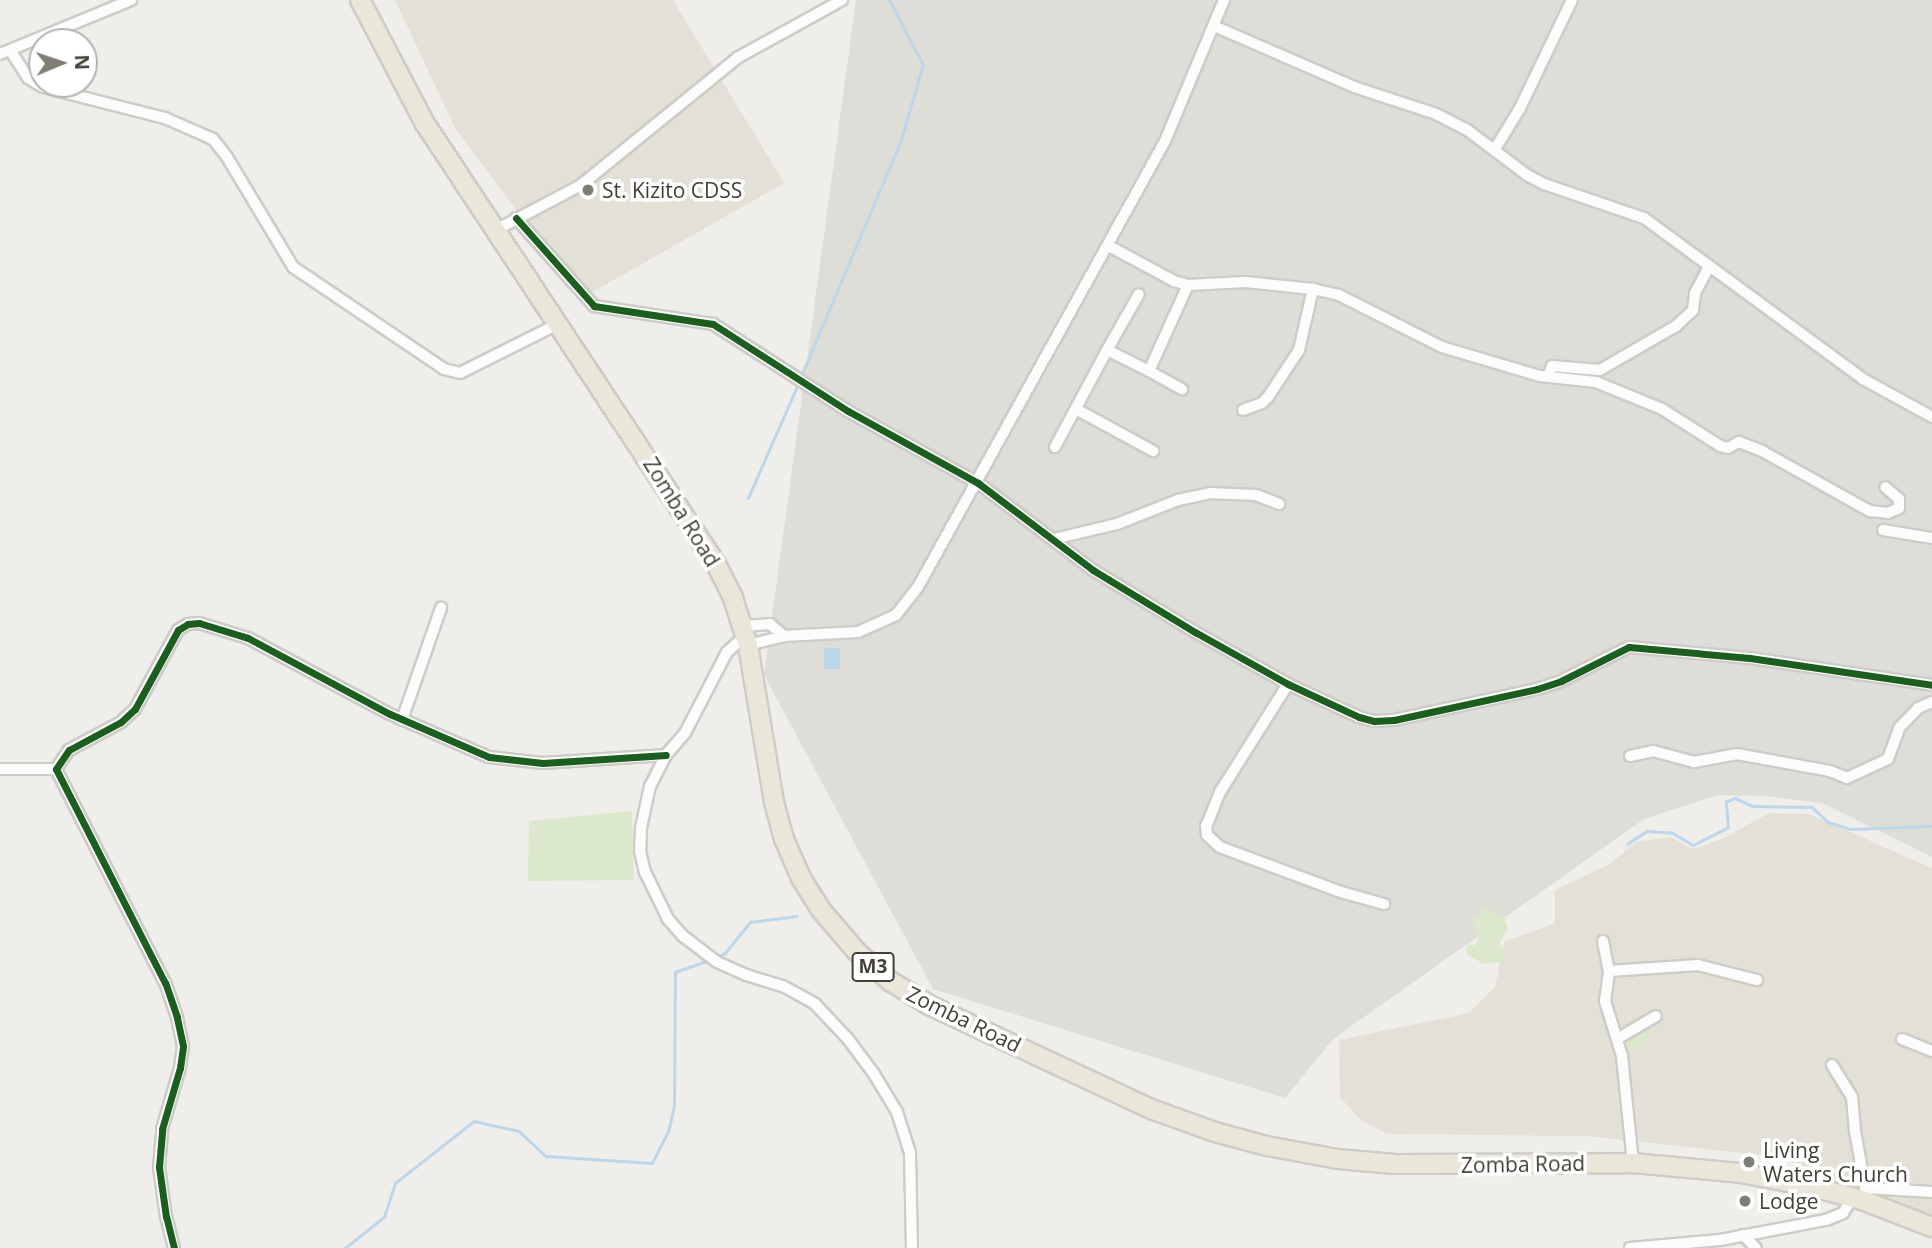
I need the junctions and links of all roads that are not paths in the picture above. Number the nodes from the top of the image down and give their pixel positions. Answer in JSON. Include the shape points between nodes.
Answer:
{"nodes":[{"id":1,"x":131,"y":0,"type":"edge"},
{"id":2,"x":360,"y":0,"type":"edge"},
{"id":3,"x":842,"y":0,"type":"edge"},
{"id":4,"x":1224,"y":0,"type":"edge"},
{"id":5,"x":1572,"y":0,"type":"edge"},
{"id":6,"x":1214,"y":26,"type":"junction"},
{"id":7,"x":5,"y":52,"type":"edge"},
{"id":8,"x":1495,"y":149,"type":"junction"},
{"id":9,"x":516,"y":218,"type":"junction"},
{"id":10,"x":496,"y":230,"type":"junction"},
{"id":11,"x":1109,"y":246,"type":"junction"},
{"id":12,"x":1709,"y":267,"type":"junction"},
{"id":13,"x":1188,"y":285,"type":"junction"},
{"id":14,"x":1313,"y":289,"type":"junction"},
{"id":15,"x":1139,"y":293,"type":"dead end"},
{"id":16,"x":558,"y":324,"type":"junction"},
{"id":17,"x":1107,"y":350,"type":"junction"},
{"id":18,"x":1149,"y":371,"type":"junction"},
{"id":19,"x":1548,"y":376,"type":"junction"},
{"id":20,"x":1182,"y":388,"type":"dead end"},
{"id":21,"x":1076,"y":409,"type":"junction"},
{"id":22,"x":1243,"y":410,"type":"dead end"},
{"id":23,"x":1932,"y":417,"type":"edge"},
{"id":24,"x":1055,"y":447,"type":"dead end"},
{"id":25,"x":1153,"y":451,"type":"dead end"},
{"id":26,"x":978,"y":482,"type":"junction"},
{"id":27,"x":1885,"y":487,"type":"dead end"},
{"id":28,"x":1279,"y":503,"type":"dead end"},
{"id":29,"x":1883,"y":530,"type":"dead end"},
{"id":30,"x":1932,"y":538,"type":"edge"},
{"id":31,"x":1054,"y":539,"type":"junction"},
{"id":32,"x":441,"y":608,"type":"dead end"},
{"id":33,"x":745,"y":635,"type":"junction"},
{"id":34,"x":784,"y":636,"type":"junction"},
{"id":35,"x":1288,"y":684,"type":"junction"},
{"id":36,"x":1932,"y":684,"type":"edge"},
{"id":37,"x":1932,"y":702,"type":"edge"},
{"id":38,"x":402,"y":720,"type":"junction"},
{"id":39,"x":666,"y":755,"type":"junction"},
{"id":40,"x":1630,"y":756,"type":"dead end"},
{"id":41,"x":0,"y":769,"type":"edge"},
{"id":42,"x":56,"y":769,"type":"junction"},
{"id":43,"x":1384,"y":904,"type":"dead end"},
{"id":44,"x":1603,"y":941,"type":"dead end"},
{"id":45,"x":1609,"y":971,"type":"junction"},
{"id":46,"x":1757,"y":980,"type":"dead end"},
{"id":47,"x":1656,"y":1016,"type":"dead end"},
{"id":48,"x":1617,"y":1039,"type":"junction"},
{"id":49,"x":1902,"y":1039,"type":"dead end"},
{"id":50,"x":1932,"y":1051,"type":"edge"},
{"id":51,"x":1832,"y":1065,"type":"dead end"},
{"id":52,"x":1633,"y":1163,"type":"junction"},
{"id":53,"x":1932,"y":1192,"type":"edge"},
{"id":54,"x":1862,"y":1196,"type":"junction"},
{"id":55,"x":1932,"y":1227,"type":"edge"},
{"id":56,"x":1743,"y":1235,"type":"junction"},
{"id":57,"x":174,"y":1248,"type":"edge"},
{"id":58,"x":912,"y":1248,"type":"edge"},
{"id":59,"x":1630,"y":1248,"type":"edge"},
{"id":60,"x":1756,"y":1248,"type":"edge"}],
"edges":[{"from":1,"to":7,"type":"street"},
{"from":2,"to":10,"type":"highway","name":"Zomba Road","number":"M3","via":[[424,122]]},
{"from":3,"to":9,"type":"street","via":[[737,58],[581,185]]},
{"from":4,"to":6,"type":"street"},
{"from":5,"to":8,"type":"street"},
{"from":6,"to":8,"type":"street","via":[[1354,87],[1436,114]]},
{"from":6,"to":11,"type":"street","via":[[1165,141]]},
{"from":7,"to":16,"type":"street","via":[[27,78],[43,87],[165,118],[212,139],[293,267],[450,372],[476,366]]},
{"from":8,"to":12,"type":"street","via":[[1544,184],[1644,218]]},
{"from":9,"to":10,"type":"street"},
{"from":9,"to":26,"type":"street","via":[[594,306],[713,324],[803,383]]},
{"from":10,"to":16,"type":"highway","name":"Zomba Road","number":"M3"},
{"from":11,"to":13,"type":"street","via":[[1151,271]]},
{"from":11,"to":26,"type":"street"},
{"from":12,"to":19,"type":"street","via":[[1695,293],[1693,310],[1676,326],[1600,370],[1552,366]]},
{"from":12,"to":23,"type":"street","via":[[1863,379]]},
{"from":13,"to":14,"type":"street","via":[[1246,282]]},
{"from":13,"to":18,"type":"street"},
{"from":14,"to":19,"type":"street","via":[[1339,295],[1442,347]]},
{"from":14,"to":22,"type":"street","via":[[1299,350],[1268,397]]},
{"from":15,"to":17,"type":"street"},
{"from":16,"to":33,"type":"highway","name":"Zomba Road","number":"M3","via":[[716,564]]},
{"from":17,"to":18,"type":"street"},
{"from":17,"to":21,"type":"street"},
{"from":18,"to":20,"type":"street"},
{"from":19,"to":27,"type":"street","via":[[1591,380],[1622,391],[1662,409],[1720,446],[1739,442],[1762,451],[1870,511],[1888,513],[1899,508],[1899,499]]},
{"from":21,"to":24,"type":"street"},
{"from":21,"to":25,"type":"street"},
{"from":26,"to":31,"type":"street"},
{"from":26,"to":34,"type":"street","via":[[918,587],[896,615],[858,632]]},
{"from":28,"to":31,"type":"street","via":[[1256,495],[1203,494],[1117,524]]},
{"from":29,"to":30,"type":"street"},
{"from":31,"to":35,"type":"street","via":[[1093,570]]},
{"from":32,"to":38,"type":"street"},
{"from":33,"to":34,"type":"street"},
{"from":33,"to":34,"type":"street","via":[[770,624]]},
{"from":33,"to":39,"type":"street","via":[[726,652],[685,733]]},
{"from":33,"to":52,"type":"highway","name":"Zomba Road","number":"M3","via":[[774,802],[801,878],[857,952],[905,992],[1151,1109],[1267,1146],[1395,1164]]},
{"from":35,"to":36,"type":"street","via":[[1349,714],[1380,721],[1549,685],[1629,647]]},
{"from":35,"to":43,"type":"street","via":[[1225,783],[1206,826],[1207,835],[1220,847]]},
{"from":37,"to":40,"type":"street","via":[[1918,708],[1899,728],[1888,759],[1847,778],[1737,754],[1694,762],[1653,751]]},
{"from":38,"to":39,"type":"street","via":[[479,754],[519,763]]},
{"from":38,"to":42,"type":"street","via":[[264,644],[192,623],[178,630],[168,644],[135,709],[121,722],[69,750]]},
{"from":39,"to":58,"type":"street","via":[[650,786],[640,828],[640,851],[655,898],[683,936],[717,962],[815,1003],[868,1065],[897,1112],[906,1137],[912,1169]]},
{"from":41,"to":42,"type":"street"},
{"from":42,"to":57,"type":"street","via":[[165,983],[177,1017],[183,1046],[162,1129],[159,1167]]},
{"from":44,"to":45,"type":"street"},
{"from":45,"to":46,"type":"street","via":[[1698,965]]},
{"from":45,"to":48,"type":"street","via":[[1605,1001]]},
{"from":47,"to":48,"type":"street"},
{"from":48,"to":52,"type":"street","via":[[1630,1111]]},
{"from":49,"to":50,"type":"street"},
{"from":51,"to":54,"type":"street","via":[[1852,1097]]},
{"from":52,"to":54,"type":"highway","name":"Zomba Road","number":"M3","via":[[1740,1173]]},
{"from":53,"to":54,"type":"street"},
{"from":54,"to":55,"type":"highway","name":"Zomba Road","number":"M3"},
{"from":54,"to":56,"type":"street","via":[[1831,1219]]},
{"from":56,"to":59,"type":"street"},
{"from":56,"to":60,"type":"street"}]}
